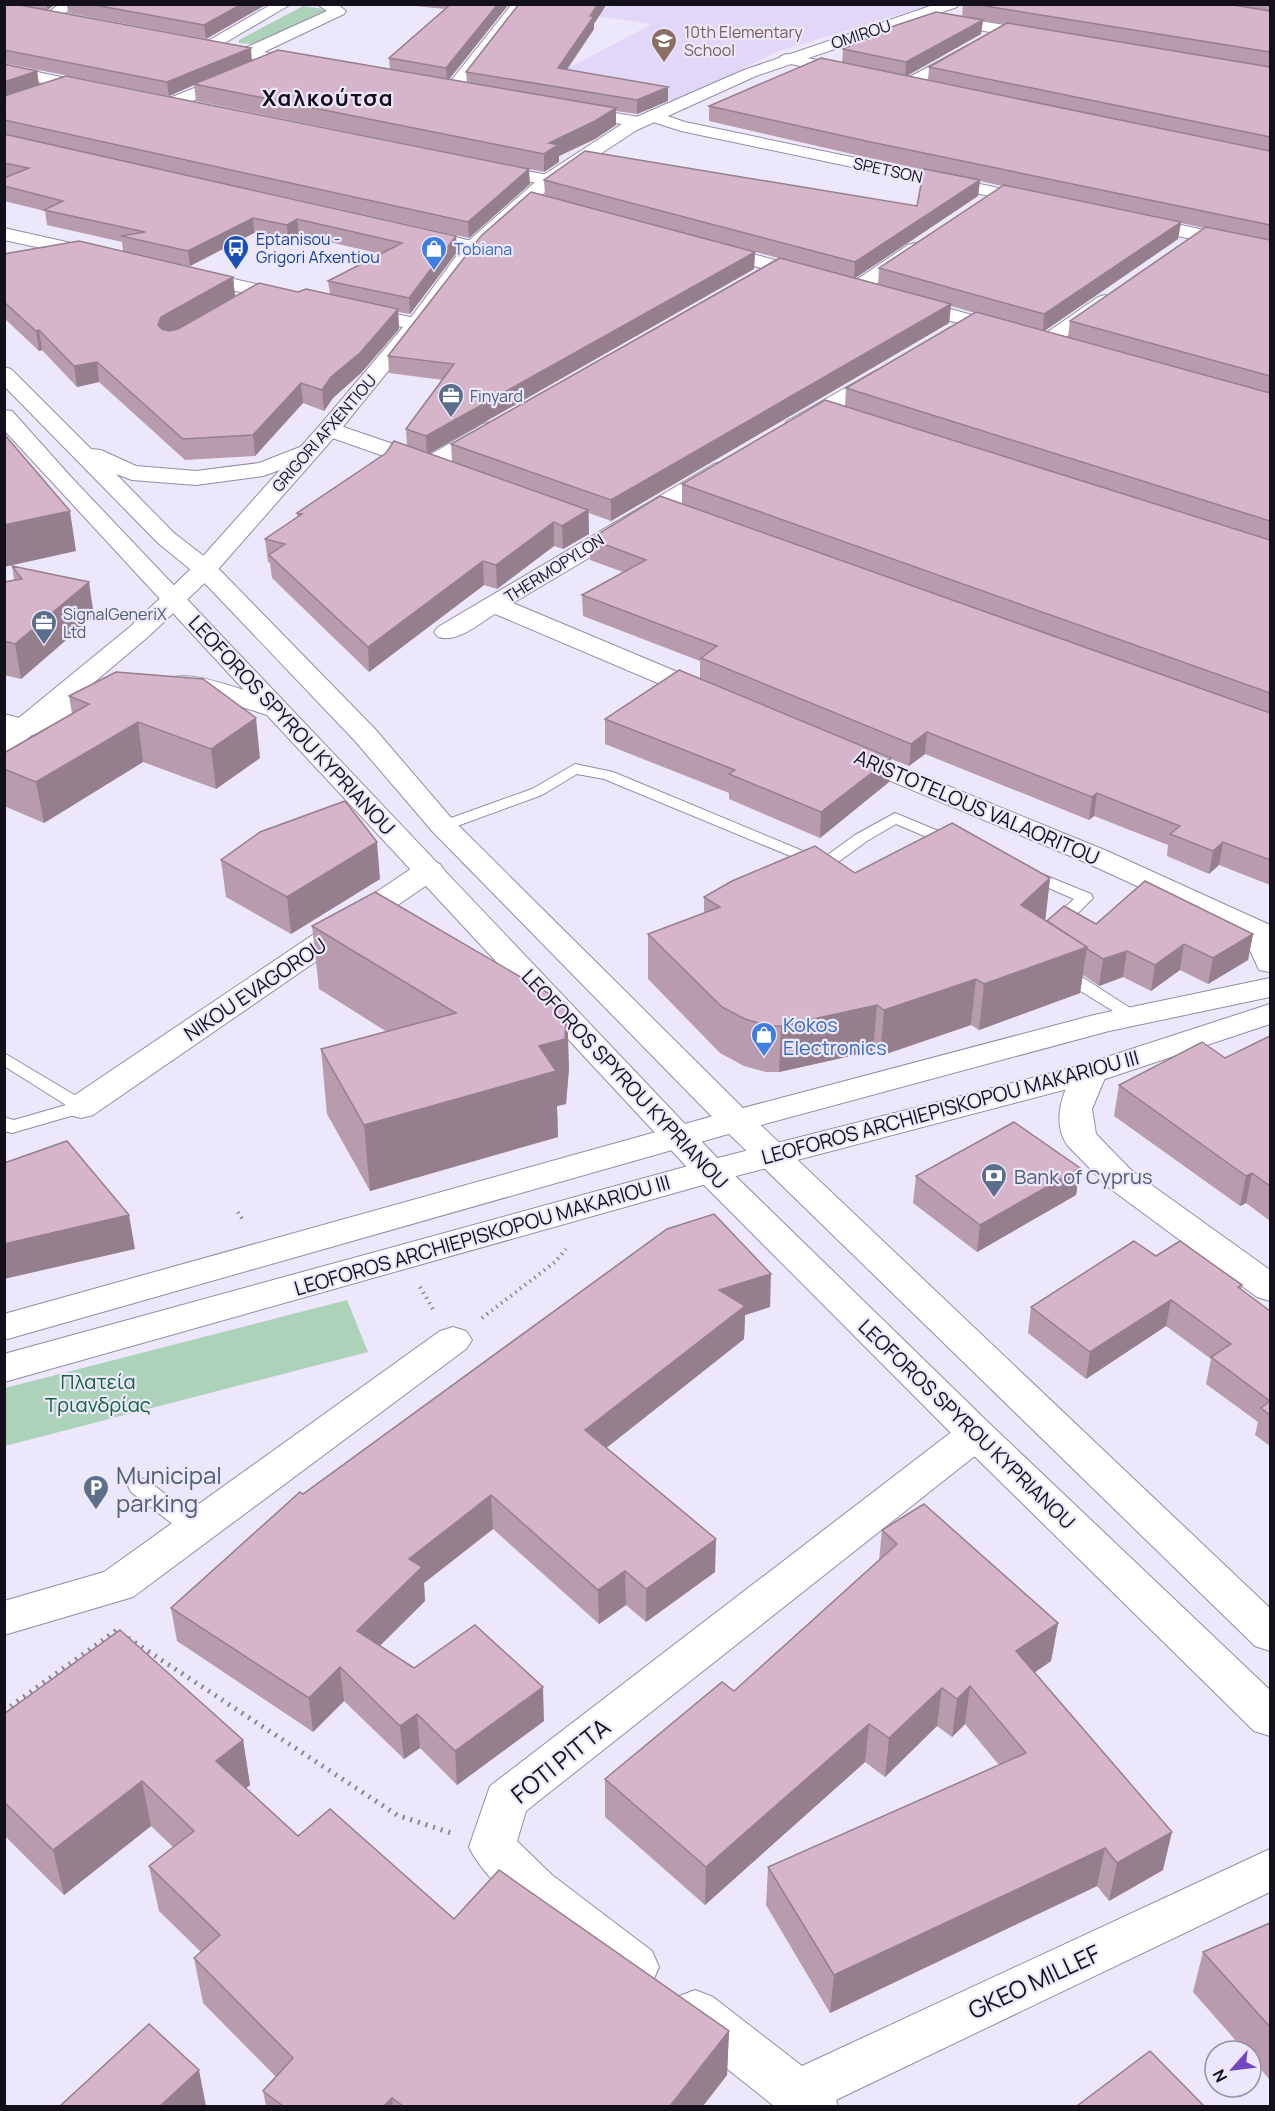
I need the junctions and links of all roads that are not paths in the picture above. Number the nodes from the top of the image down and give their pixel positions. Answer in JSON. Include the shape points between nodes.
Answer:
{"nodes":[{"id":1,"x":284,"y":4,"type":"edge"},
{"id":2,"x":324,"y":4,"type":"edge"},
{"id":3,"x":520,"y":4,"type":"edge"},
{"id":4,"x":952,"y":4,"type":"edge"},
{"id":5,"x":73,"y":12,"type":"edge"},
{"id":6,"x":43,"y":15,"type":"edge"},
{"id":7,"x":916,"y":16,"type":"junction"},
{"id":8,"x":1004,"y":30,"type":"junction"},
{"id":9,"x":1062,"y":40,"type":"edge"},
{"id":10,"x":248,"y":53,"type":"junction"},
{"id":11,"x":277,"y":59,"type":"junction"},
{"id":12,"x":787,"y":59,"type":"junction"},
{"id":13,"x":324,"y":67,"type":"edge"},
{"id":14,"x":4,"y":70,"type":"edge"},
{"id":15,"x":864,"y":75,"type":"edge"},
{"id":16,"x":68,"y":83,"type":"junction"},
{"id":17,"x":931,"y":89,"type":"edge"},
{"id":18,"x":112,"y":93,"type":"edge"},
{"id":19,"x":36,"y":94,"type":"edge"},
{"id":20,"x":476,"y":94,"type":"edge"},
{"id":21,"x":557,"y":108,"type":"edge"},
{"id":22,"x":203,"y":112,"type":"edge"},
{"id":23,"x":641,"y":121,"type":"junction"},
{"id":24,"x":681,"y":126,"type":"junction"},
{"id":25,"x":466,"y":164,"type":"edge"},
{"id":26,"x":548,"y":180,"type":"junction"},
{"id":27,"x":999,"y":194,"type":"junction"},
{"id":28,"x":528,"y":199,"type":"junction"},
{"id":29,"x":551,"y":205,"type":"edge"},
{"id":30,"x":1055,"y":205,"type":"edge"},
{"id":31,"x":980,"y":206,"type":"edge"},
{"id":32,"x":1122,"y":219,"type":"edge"},
{"id":33,"x":393,"y":229,"type":"edge"},
{"id":34,"x":4,"y":234,"type":"edge"},
{"id":35,"x":1200,"y":235,"type":"junction"},
{"id":36,"x":933,"y":238,"type":"edge"},
{"id":37,"x":698,"y":245,"type":"edge"},
{"id":38,"x":473,"y":247,"type":"junction"},
{"id":39,"x":1181,"y":248,"type":"edge"},
{"id":40,"x":1270,"y":250,"type":"edge"},
{"id":41,"x":124,"y":260,"type":"edge"},
{"id":42,"x":777,"y":266,"type":"junction"},
{"id":43,"x":169,"y":270,"type":"edge"},
{"id":44,"x":757,"y":278,"type":"edge"},
{"id":45,"x":857,"y":288,"type":"junction"},
{"id":46,"x":1123,"y":289,"type":"edge"},
{"id":47,"x":262,"y":291,"type":"junction"},
{"id":48,"x":242,"y":303,"type":"edge"},
{"id":49,"x":317,"y":303,"type":"edge"},
{"id":50,"x":339,"y":308,"type":"edge"},
{"id":51,"x":971,"y":321,"type":"junction"},
{"id":52,"x":416,"y":324,"type":"junction"},
{"id":53,"x":942,"y":339,"type":"edge"},
{"id":54,"x":1046,"y":342,"type":"junction"},
{"id":55,"x":1068,"y":348,"type":"edge"},
{"id":56,"x":902,"y":363,"type":"edge"},
{"id":57,"x":4,"y":373,"type":"edge"},
{"id":58,"x":824,"y":410,"type":"junction"},
{"id":59,"x":4,"y":416,"type":"edge"},
{"id":60,"x":846,"y":417,"type":"edge"},
{"id":61,"x":511,"y":418,"type":"edge"},
{"id":62,"x":329,"y":429,"type":"junction"},
{"id":63,"x":772,"y":440,"type":"edge"},
{"id":64,"x":75,"y":447,"type":"junction"},
{"id":65,"x":308,"y":452,"type":"junction"},
{"id":66,"x":741,"y":458,"type":"edge"},
{"id":67,"x":429,"y":465,"type":"junction"},
{"id":68,"x":451,"y":472,"type":"edge"},
{"id":69,"x":659,"y":506,"type":"junction"},
{"id":70,"x":693,"y":518,"type":"edge"},
{"id":71,"x":591,"y":524,"type":"dead end"},
{"id":72,"x":613,"y":532,"type":"junction"},
{"id":73,"x":204,"y":569,"type":"junction"},
{"id":74,"x":174,"y":600,"type":"junction"},
{"id":75,"x":495,"y":605,"type":"junction"},
{"id":76,"x":447,"y":632,"type":"dead end"},
{"id":77,"x":736,"y":706,"type":"edge"},
{"id":78,"x":277,"y":709,"type":"junction"},
{"id":79,"x":11,"y":731,"type":"edge"},
{"id":80,"x":824,"y":742,"type":"edge"},
{"id":81,"x":443,"y":826,"type":"junction"},
{"id":82,"x":970,"y":849,"type":"edge"},
{"id":83,"x":1014,"y":867,"type":"edge"},
{"id":84,"x":429,"y":870,"type":"junction"},
{"id":85,"x":1264,"y":934,"type":"edge"},
{"id":86,"x":1044,"y":936,"type":"edge"},
{"id":87,"x":1046,"y":962,"type":"edge"},
{"id":88,"x":1270,"y":963,"type":"edge"},
{"id":89,"x":1270,"y":988,"type":"edge"},
{"id":90,"x":1270,"y":1014,"type":"edge"},
{"id":91,"x":1132,"y":1015,"type":"junction"},
{"id":92,"x":4,"y":1058,"type":"edge"},
{"id":93,"x":1090,"y":1073,"type":"junction"},
{"id":94,"x":81,"y":1107,"type":"junction"},
{"id":95,"x":736,"y":1121,"type":"junction"},
{"id":96,"x":4,"y":1123,"type":"edge"},
{"id":97,"x":679,"y":1137,"type":"junction"},
{"id":98,"x":770,"y":1155,"type":"junction"},
{"id":99,"x":710,"y":1170,"type":"junction"},
{"id":100,"x":1270,"y":1288,"type":"edge"},
{"id":101,"x":4,"y":1327,"type":"edge"},
{"id":102,"x":453,"y":1340,"type":"road end"},
{"id":103,"x":4,"y":1368,"type":"edge"},
{"id":104,"x":976,"y":1434,"type":"junction"},
{"id":105,"x":139,"y":1485,"type":"dead end"},
{"id":106,"x":195,"y":1528,"type":"junction"},
{"id":107,"x":4,"y":1618,"type":"edge"},
{"id":108,"x":1270,"y":1634,"type":"edge"},
{"id":109,"x":1270,"y":1718,"type":"edge"},
{"id":110,"x":1270,"y":1870,"type":"edge"},
{"id":111,"x":806,"y":2100,"type":"edge"}],
"edges":[{"from":1,"to":10,"type":"street","via":[[202,45]]},
{"from":2,"to":10,"type":"street","via":[[339,11]]},
{"from":3,"to":20,"type":"street","via":[[446,89]]},
{"from":4,"to":7,"type":"street","name":"OMIROU"},
{"from":5,"to":6,"type":"street"},
{"from":7,"to":8,"type":"street"},
{"from":7,"to":12,"type":"street","name":"OMIROU"},
{"from":8,"to":9,"type":"street"},
{"from":8,"to":17,"type":"street","via":[[902,82]]},
{"from":10,"to":11,"type":"street"},
{"from":11,"to":13,"type":"street"},
{"from":11,"to":22,"type":"street","via":[[163,104]]},
{"from":12,"to":15,"type":"street"},
{"from":12,"to":23,"type":"street","name":"OMIROU"},
{"from":14,"to":16,"type":"street"},
{"from":16,"to":18,"type":"street"},
{"from":16,"to":19,"type":"street"},
{"from":21,"to":23,"type":"street"},
{"from":23,"to":24,"type":"street","name":"SPETSON"},
{"from":23,"to":24,"type":"street","name":"SPETSON"},
{"from":23,"to":26,"type":"street","name":"GRIGORI AFXENTIOU"},
{"from":24,"to":27,"type":"street","name":"SPETSON"},
{"from":25,"to":26,"type":"street"},
{"from":26,"to":28,"type":"street","name":"GRIGORI AFXENTIOU"},
{"from":27,"to":30,"type":"street","name":"SPETSON"},
{"from":27,"to":31,"type":"street"},
{"from":28,"to":29,"type":"street"},
{"from":28,"to":38,"type":"street","name":"GRIGORI AFXENTIOU"},
{"from":32,"to":35,"type":"street"},
{"from":33,"to":38,"type":"street"},
{"from":34,"to":41,"type":"street"},
{"from":35,"to":39,"type":"street"},
{"from":35,"to":40,"type":"street"},
{"from":36,"to":45,"type":"street"},
{"from":37,"to":42,"type":"street"},
{"from":38,"to":52,"type":"street","name":"GRIGORI AFXENTIOU"},
{"from":42,"to":44,"type":"street"},
{"from":42,"to":45,"type":"street"},
{"from":43,"to":47,"type":"street"},
{"from":45,"to":51,"type":"street"},
{"from":46,"to":54,"type":"street"},
{"from":47,"to":48,"type":"street"},
{"from":47,"to":49,"type":"street"},
{"from":50,"to":52,"type":"street"},
{"from":51,"to":53,"type":"street"},
{"from":51,"to":54,"type":"street"},
{"from":52,"to":62,"type":"street","name":"GRIGORI AFXENTIOU"},
{"from":54,"to":55,"type":"street"},
{"from":56,"to":58,"type":"street"},
{"from":57,"to":64,"type":"street"},
{"from":58,"to":60,"type":"street"},
{"from":58,"to":63,"type":"street"},
{"from":59,"to":74,"type":"street","name":"LEOFOROS SPYROU KYPRIANOU"},
{"from":61,"to":67,"type":"street"},
{"from":62,"to":65,"type":"street","name":"GRIGORI AFXENTIOU"},
{"from":62,"to":67,"type":"street"},
{"from":64,"to":65,"type":"street","via":[[132,473],[196,478],[262,469]]},
{"from":64,"to":73,"type":"street","via":[[166,538]]},
{"from":65,"to":73,"type":"street","name":"GRIGORI AFXENTIOU"},
{"from":66,"to":69,"type":"street","name":"THERMOPYLON"},
{"from":67,"to":68,"type":"street"},
{"from":69,"to":70,"type":"street"},
{"from":69,"to":72,"type":"street","name":"THERMOPYLON"},
{"from":71,"to":72,"type":"street"},
{"from":72,"to":75,"type":"street","name":"THERMOPYLON"},
{"from":73,"to":74,"type":"street","name":"GRIGORI AFXENTIOU"},
{"from":73,"to":81,"type":"street","via":[[365,735]]},
{"from":74,"to":78,"type":"street","name":"LEOFOROS SPYROU KYPRIANOU"},
{"from":74,"to":79,"type":"street","name":"GRIGORI AFXENTIOU"},
{"from":75,"to":76,"type":"street","name":"THERMOPYLON"},
{"from":75,"to":77,"type":"street"},
{"from":78,"to":79,"type":"street","via":[[212,690],[179,684],[144,684],[99,691]]},
{"from":78,"to":84,"type":"street","name":"LEOFOROS SPYROU KYPRIANOU"},
{"from":80,"to":85,"type":"street","name":"ARISTOTELOUS VALAORITOU","via":[[1097,857]]},
{"from":81,"to":82,"type":"lane","via":[[537,792],[575,769],[608,774],[824,865],[895,818]]},
{"from":81,"to":95,"type":"street"},
{"from":83,"to":86,"type":"lane","via":[[1085,898]]},
{"from":84,"to":94,"type":"street","name":"NIKOU EVAGOROU"},
{"from":84,"to":97,"type":"street","name":"LEOFOROS SPYROU KYPRIANOU"},
{"from":85,"to":88,"type":"street","name":"ARISTOTELOUS VALAORITOU"},
{"from":87,"to":91,"type":"lane"},
{"from":89,"to":91,"type":"street","name":"LEOFOROS ARCHIEPISKOPOU MAKARIOU III"},
{"from":90,"to":93,"type":"street","name":"LEOFOROS ARCHIEPISKOPOU MAKARIOU III"},
{"from":91,"to":95,"type":"street","name":"LEOFOROS ARCHIEPISKOPOU MAKARIOU III"},
{"from":92,"to":94,"type":"lane"},
{"from":93,"to":98,"type":"street","name":"LEOFOROS ARCHIEPISKOPOU MAKARIOU III"},
{"from":93,"to":100,"type":"street","via":[[1075,1109],[1079,1137],[1120,1179]]},
{"from":94,"to":96,"type":"lane","via":[[12,1127]]},
{"from":95,"to":97,"type":"street","name":"LEOFOROS ARCHIEPISKOPOU MAKARIOU III"},
{"from":95,"to":98,"type":"street"},
{"from":97,"to":99,"type":"street","name":"LEOFOROS SPYROU KYPRIANOU"},
{"from":97,"to":101,"type":"street","name":"LEOFOROS ARCHIEPISKOPOU MAKARIOU III"},
{"from":98,"to":99,"type":"street","name":"LEOFOROS ARCHIEPISKOPOU MAKARIOU III"},
{"from":98,"to":108,"type":"street"},
{"from":99,"to":103,"type":"street","name":"LEOFOROS ARCHIEPISKOPOU MAKARIOU III"},
{"from":99,"to":104,"type":"street","name":"LEOFOROS SPYROU KYPRIANOU"},
{"from":102,"to":106,"type":"street"},
{"from":104,"to":109,"type":"street","name":"LEOFOROS SPYROU KYPRIANOU"},
{"from":104,"to":111,"type":"street","name":"FOTI PITTA","via":[[506,1800],[492,1847],[535,1890]]},
{"from":105,"to":106,"type":"lane"},
{"from":106,"to":107,"type":"street","via":[[118,1585]]},
{"from":110,"to":111,"type":"street","name":"GKEO MILLEF"}]}
